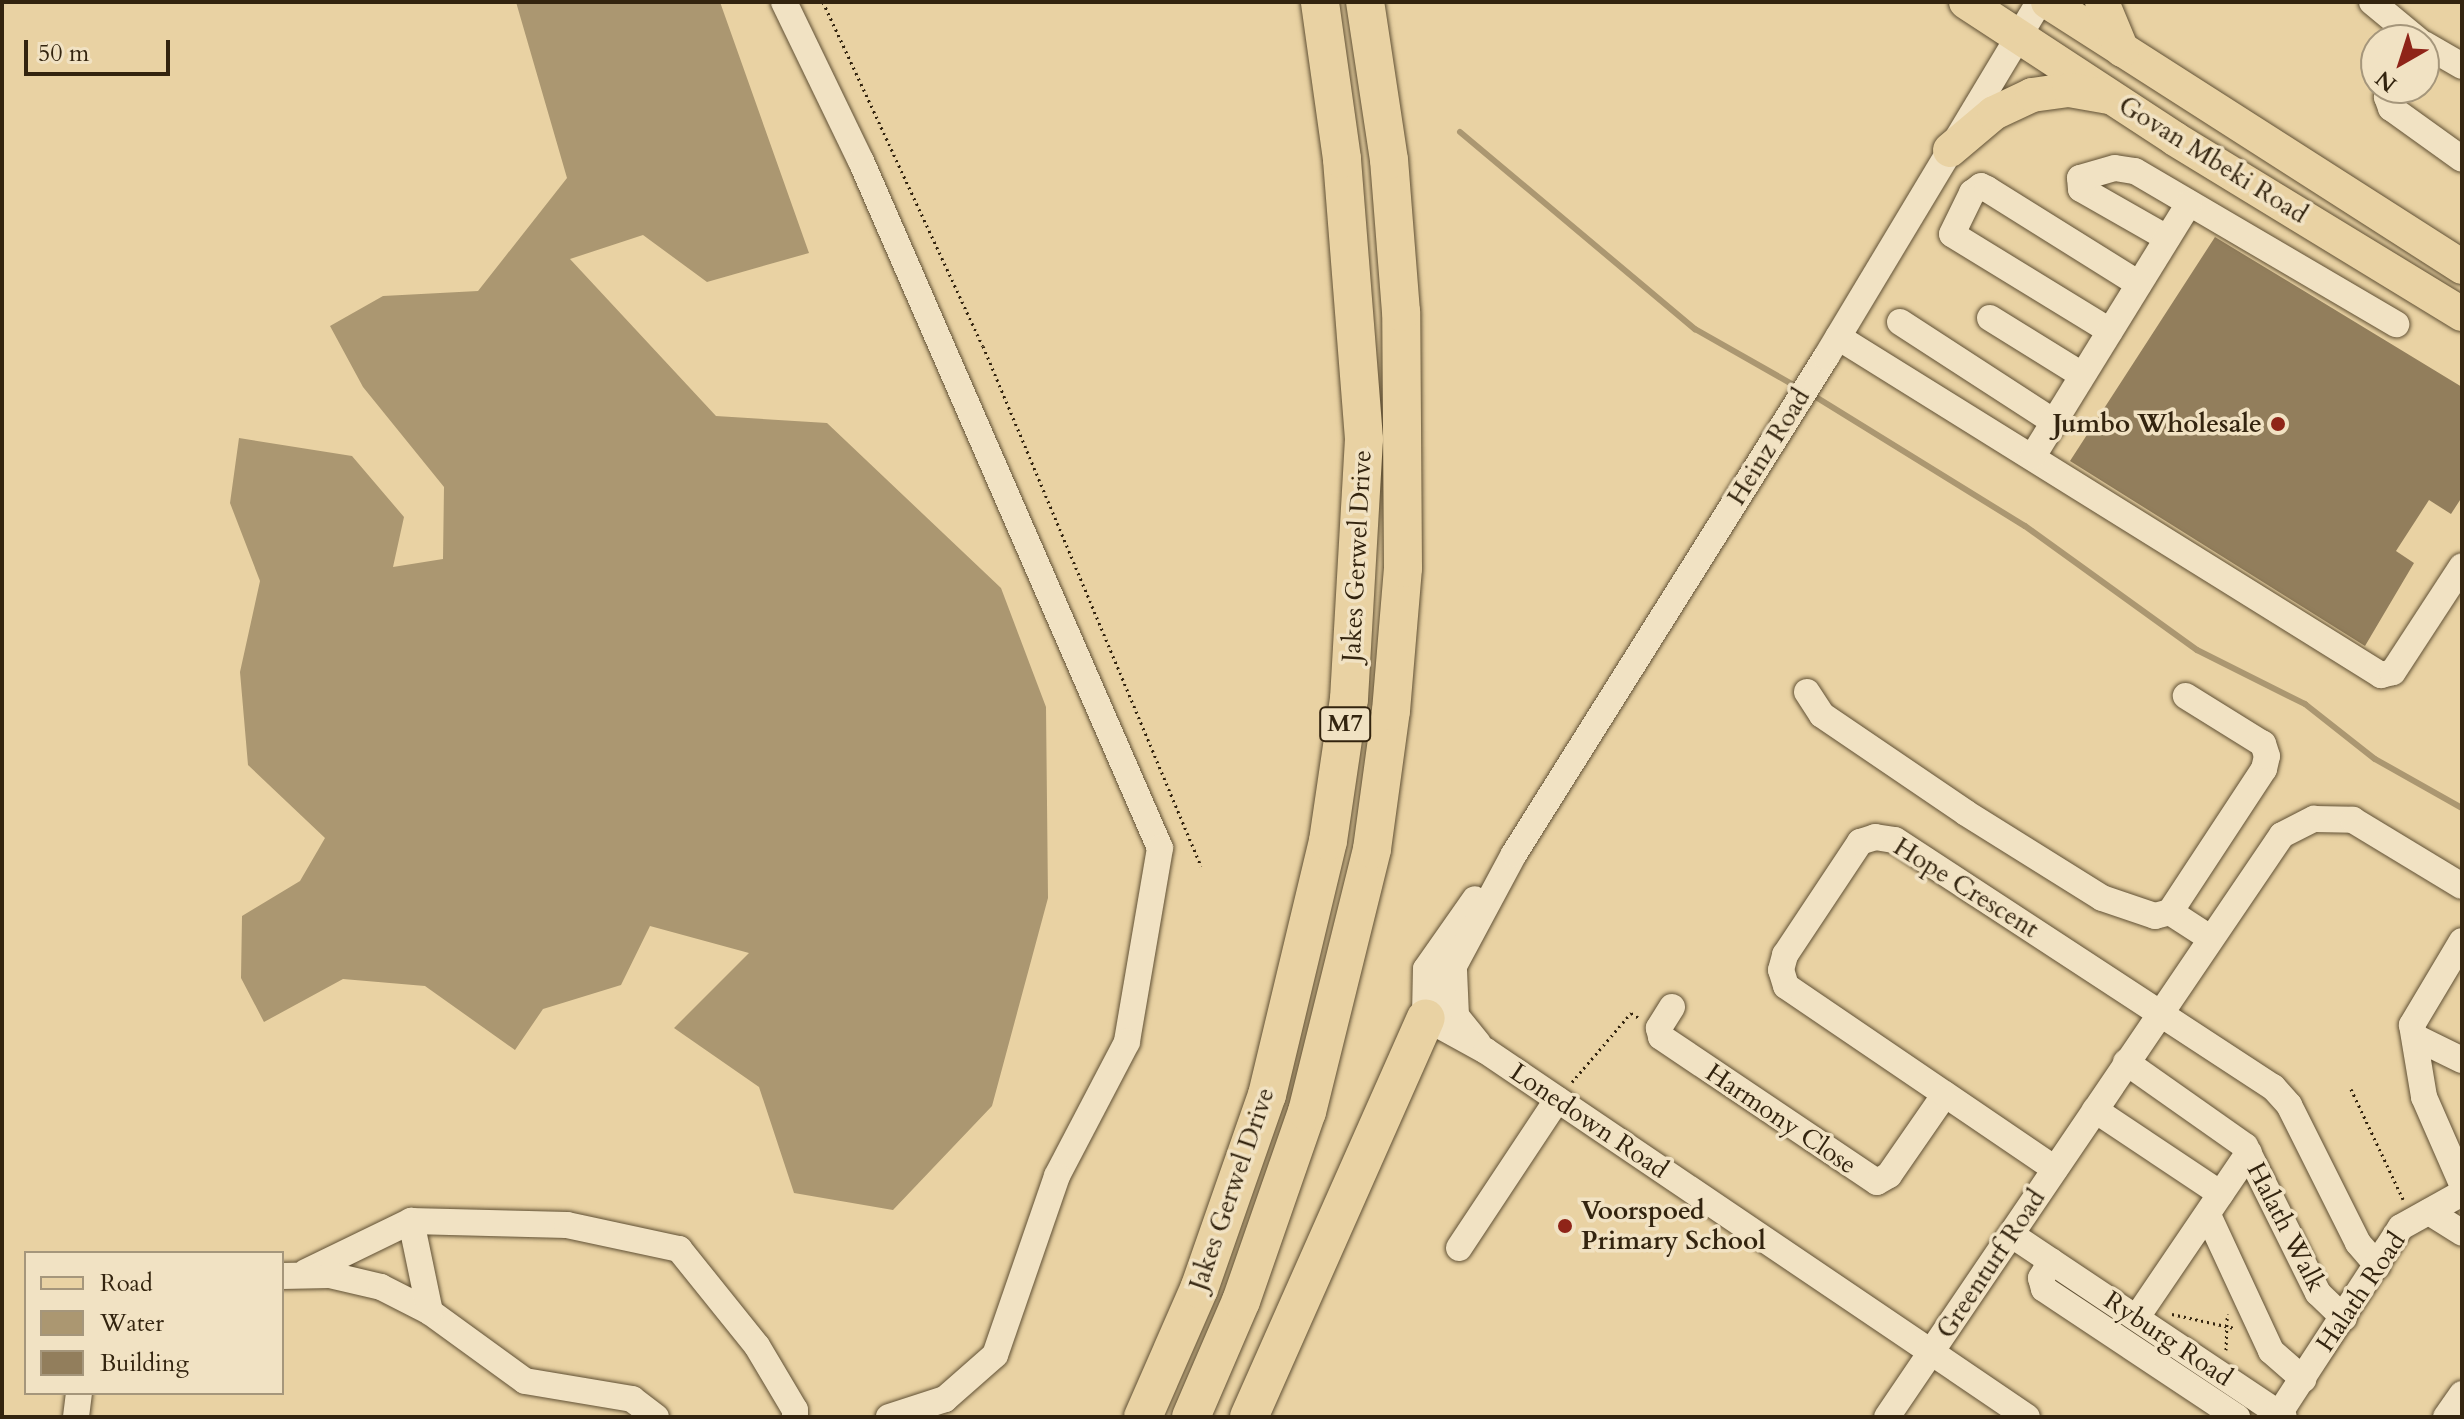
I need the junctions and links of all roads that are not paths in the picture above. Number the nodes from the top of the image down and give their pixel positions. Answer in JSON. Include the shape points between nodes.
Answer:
{"nodes":[{"id":1,"x":784,"y":2,"type":"edge"},
{"id":2,"x":1320,"y":2,"type":"edge"},
{"id":3,"x":1365,"y":2,"type":"edge"},
{"id":4,"x":1966,"y":2,"type":"edge"},
{"id":5,"x":2039,"y":2,"type":"edge"},
{"id":6,"x":2048,"y":2,"type":"edge"},
{"id":7,"x":2102,"y":2,"type":"edge"},
{"id":8,"x":2372,"y":2,"type":"edge"},
{"id":9,"x":2398,"y":24,"type":"edge"},
{"id":10,"x":2018,"y":36,"type":"junction"},
{"id":11,"x":2122,"y":50,"type":"junction"},
{"id":12,"x":2440,"y":53,"type":"edge"},
{"id":13,"x":2462,"y":66,"type":"edge"},
{"id":14,"x":2118,"y":101,"type":"junction"},
{"id":15,"x":2390,"y":104,"type":"edge"},
{"id":16,"x":1950,"y":150,"type":"junction"},
{"id":17,"x":2462,"y":159,"type":"edge"},
{"id":18,"x":2189,"y":203,"type":"junction"},
{"id":19,"x":2167,"y":238,"type":"junction"},
{"id":20,"x":2462,"y":267,"type":"edge"},
{"id":21,"x":2139,"y":284,"type":"junction"},
{"id":22,"x":2462,"y":314,"type":"edge"},
{"id":23,"x":1990,"y":318,"type":"dead end"},
{"id":24,"x":1900,"y":322,"type":"dead end"},
{"id":25,"x":2396,"y":324,"type":"dead end"},
{"id":26,"x":2110,"y":331,"type":"junction"},
{"id":27,"x":1832,"y":347,"type":"junction"},
{"id":28,"x":2082,"y":375,"type":"junction"},
{"id":29,"x":2054,"y":422,"type":"junction"},
{"id":30,"x":2033,"y":456,"type":"junction"},
{"id":31,"x":2462,"y":566,"type":"edge"},
{"id":32,"x":1807,"y":692,"type":"dead end"},
{"id":33,"x":2186,"y":696,"type":"dead end"},
{"id":34,"x":1514,"y":854,"type":"junction"},
{"id":35,"x":2462,"y":886,"type":"edge"},
{"id":36,"x":2170,"y":912,"type":"junction"},
{"id":37,"x":2210,"y":938,"type":"junction"},
{"id":38,"x":2462,"y":941,"type":"edge"},
{"id":39,"x":1454,"y":963,"type":"junction"},
{"id":40,"x":1672,"y":1007,"type":"dead end"},
{"id":41,"x":2161,"y":1011,"type":"junction"},
{"id":42,"x":1426,"y":1018,"type":"junction"},
{"id":43,"x":2417,"y":1038,"type":"junction"},
{"id":44,"x":1486,"y":1051,"type":"junction"},
{"id":45,"x":2462,"y":1060,"type":"edge"},
{"id":46,"x":2126,"y":1062,"type":"junction"},
{"id":47,"x":1945,"y":1094,"type":"junction"},
{"id":48,"x":1557,"y":1100,"type":"junction"},
{"id":49,"x":2095,"y":1110,"type":"junction"},
{"id":50,"x":2249,"y":1152,"type":"junction"},
{"id":51,"x":2055,"y":1169,"type":"junction"},
{"id":52,"x":2462,"y":1184,"type":"edge"},
{"id":53,"x":2462,"y":1193,"type":"edge"},
{"id":54,"x":2214,"y":1205,"type":"junction"},
{"id":55,"x":2421,"y":1216,"type":"junction"},
{"id":56,"x":411,"y":1221,"type":"junction"},
{"id":57,"x":2462,"y":1233,"type":"edge"},
{"id":58,"x":2012,"y":1235,"type":"junction"},
{"id":59,"x":1459,"y":1248,"type":"dead end"},
{"id":60,"x":2051,"y":1261,"type":"junction"},
{"id":61,"x":2378,"y":1266,"type":"junction"},
{"id":62,"x":293,"y":1274,"type":"edge"},
{"id":63,"x":2143,"y":1309,"type":"junction"},
{"id":64,"x":430,"y":1312,"type":"junction"},
{"id":65,"x":2344,"y":1318,"type":"junction"},
{"id":66,"x":1931,"y":1353,"type":"junction"},
{"id":67,"x":2303,"y":1379,"type":"junction"},
{"id":68,"x":2462,"y":1394,"type":"edge"},
{"id":69,"x":79,"y":1395,"type":"edge"},
{"id":70,"x":2281,"y":1415,"type":"edge"},
{"id":71,"x":76,"y":1417,"type":"edge"},
{"id":72,"x":656,"y":1417,"type":"edge"},
{"id":73,"x":795,"y":1417,"type":"edge"},
{"id":74,"x":889,"y":1417,"type":"edge"},
{"id":75,"x":1143,"y":1417,"type":"edge"},
{"id":76,"x":1191,"y":1417,"type":"edge"},
{"id":77,"x":1249,"y":1417,"type":"edge"},
{"id":78,"x":1887,"y":1417,"type":"edge"},
{"id":79,"x":2027,"y":1417,"type":"edge"},
{"id":80,"x":2237,"y":1417,"type":"edge"},
{"id":81,"x":2446,"y":1417,"type":"edge"}],
"edges":[{"from":1,"to":74,"type":"street","via":[[861,161],[1160,848],[1127,1042],[1057,1176],[995,1355],[945,1399]]},
{"from":2,"to":75,"type":"highway","name":"Jakes Gerwel Drive","number":"M7","via":[[1342,159],[1364,439],[1349,699],[1328,841],[1267,1095],[1199,1289]]},
{"from":3,"to":76,"type":"highway","name":"Jakes Gerwel Drive","number":"M7","via":[[1389,160],[1401,312],[1403,568],[1391,711],[1372,849],[1307,1112],[1241,1301]]},
{"from":4,"to":10,"type":"main road","name":"Govan Mbeki Road"},
{"from":5,"to":10,"type":"street","name":"Heinz Road"},
{"from":6,"to":11,"type":"main road","name":"Govan Mbeki Road"},
{"from":7,"to":11,"type":"main road"},
{"from":8,"to":9,"type":"street"},
{"from":10,"to":14,"type":"main road","name":"Govan Mbeki Road"},
{"from":10,"to":16,"type":"street","name":"Heinz Road"},
{"from":11,"to":20,"type":"main road","name":"Govan Mbeki Road"},
{"from":12,"to":13,"type":"street"},
{"from":14,"to":16,"type":"main road","via":[[2069,90],[2032,95],[1994,113]]},
{"from":14,"to":22,"type":"main road","name":"Govan Mbeki Road"},
{"from":15,"to":17,"type":"street"},
{"from":16,"to":27,"type":"street","name":"Heinz Road"},
{"from":18,"to":19,"type":"street"},
{"from":18,"to":19,"type":"street","via":[[2135,171],[2115,168],[2080,178],[2081,189]]},
{"from":18,"to":25,"type":"street"},
{"from":19,"to":21,"type":"street"},
{"from":21,"to":26,"type":"street"},
{"from":21,"to":26,"type":"street","via":[[1987,189],[1981,186],[1972,193],[1952,234]]},
{"from":23,"to":28,"type":"street"},
{"from":24,"to":29,"type":"street"},
{"from":26,"to":28,"type":"street"},
{"from":27,"to":30,"type":"street"},
{"from":27,"to":34,"type":"street","name":"Heinz Road"},
{"from":28,"to":29,"type":"street"},
{"from":29,"to":30,"type":"street"},
{"from":30,"to":31,"type":"street","via":[[2381,675],[2400,663]]},
{"from":32,"to":36,"type":"street","via":[[1822,715],[2102,898],[2144,914]]},
{"from":33,"to":36,"type":"street","via":[[2263,744],[2267,756],[2264,769]]},
{"from":34,"to":39,"type":"street","name":"Heinz Road"},
{"from":34,"to":42,"type":"street","name":"Heinz Road","via":[[1432,954],[1424,991]]},
{"from":35,"to":37,"type":"street","name":"Greenturf Road","via":[[2353,820],[2314,819],[2274,844]]},
{"from":36,"to":37,"type":"street"},
{"from":37,"to":41,"type":"street","name":"Greenturf Road"},
{"from":38,"to":43,"type":"street","via":[[2414,1018]]},
{"from":39,"to":42,"type":"street","name":"Heinz Road"},
{"from":39,"to":44,"type":"street","via":[[1456,1016]]},
{"from":40,"to":47,"type":"street","name":"Harmony Close","via":[[1659,1031],[1877,1182],[1889,1175]]},
{"from":41,"to":46,"type":"street","name":"Greenturf Road"},
{"from":41,"to":47,"type":"street","name":"Hope Crescent","via":[[1895,840],[1868,838],[1860,842],[1785,955],[1782,975],[1786,986]]},
{"from":41,"to":61,"type":"street","via":[[2282,1096],[2358,1243]]},
{"from":42,"to":44,"type":"street","name":"Lonedown Road"},
{"from":42,"to":77,"type":"highway"},
{"from":43,"to":45,"type":"street"},
{"from":43,"to":52,"type":"street","via":[[2416,1073]]},
{"from":44,"to":48,"type":"street","name":"Lonedown Road"},
{"from":46,"to":49,"type":"street","name":"Greenturf Road"},
{"from":46,"to":50,"type":"street"},
{"from":47,"to":51,"type":"street","name":"Hope Crescent"},
{"from":48,"to":59,"type":"street"},
{"from":48,"to":66,"type":"street","name":"Lonedown Road"},
{"from":49,"to":51,"type":"street","name":"Greenturf Road"},
{"from":49,"to":54,"type":"street"},
{"from":50,"to":54,"type":"street","name":"Halath Walk"},
{"from":50,"to":65,"type":"street","name":"Halath Walk","via":[[2318,1293]]},
{"from":51,"to":58,"type":"street","name":"Greenturf Road"},
{"from":53,"to":55,"type":"street"},
{"from":54,"to":63,"type":"street","name":"Halath Walk"},
{"from":54,"to":67,"type":"street","via":[[2239,1283],[2262,1332],[2277,1360]]},
{"from":55,"to":57,"type":"street","name":"Halath Road"},
{"from":55,"to":61,"type":"street","name":"Halath Road","via":[[2392,1238]]},
{"from":56,"to":62,"type":"street"},
{"from":56,"to":64,"type":"street"},
{"from":56,"to":73,"type":"street","via":[[567,1225],[679,1249],[757,1346]]},
{"from":58,"to":60,"type":"street","name":"Ryburg Road"},
{"from":58,"to":66,"type":"street","name":"Greenturf Road"},
{"from":60,"to":63,"type":"street","name":"Ryburg Road"},
{"from":60,"to":80,"type":"street","name":"Ryburg Road","via":[[2041,1278],[2044,1289]]},
{"from":61,"to":65,"type":"street","name":"Halath Road"},
{"from":62,"to":64,"type":"street","via":[[381,1287]]},
{"from":63,"to":70,"type":"street","name":"Ryburg Road","via":[[2222,1375]]},
{"from":64,"to":72,"type":"street","via":[[525,1381],[632,1399]]},
{"from":65,"to":67,"type":"street","name":"Halath Road"},
{"from":66,"to":78,"type":"street","name":"Greenturf Road"},
{"from":66,"to":79,"type":"street","name":"Lonedown Road"},
{"from":67,"to":70,"type":"street","name":"Halath Road"},
{"from":68,"to":81,"type":"street"},
{"from":69,"to":71,"type":"street"}]}
